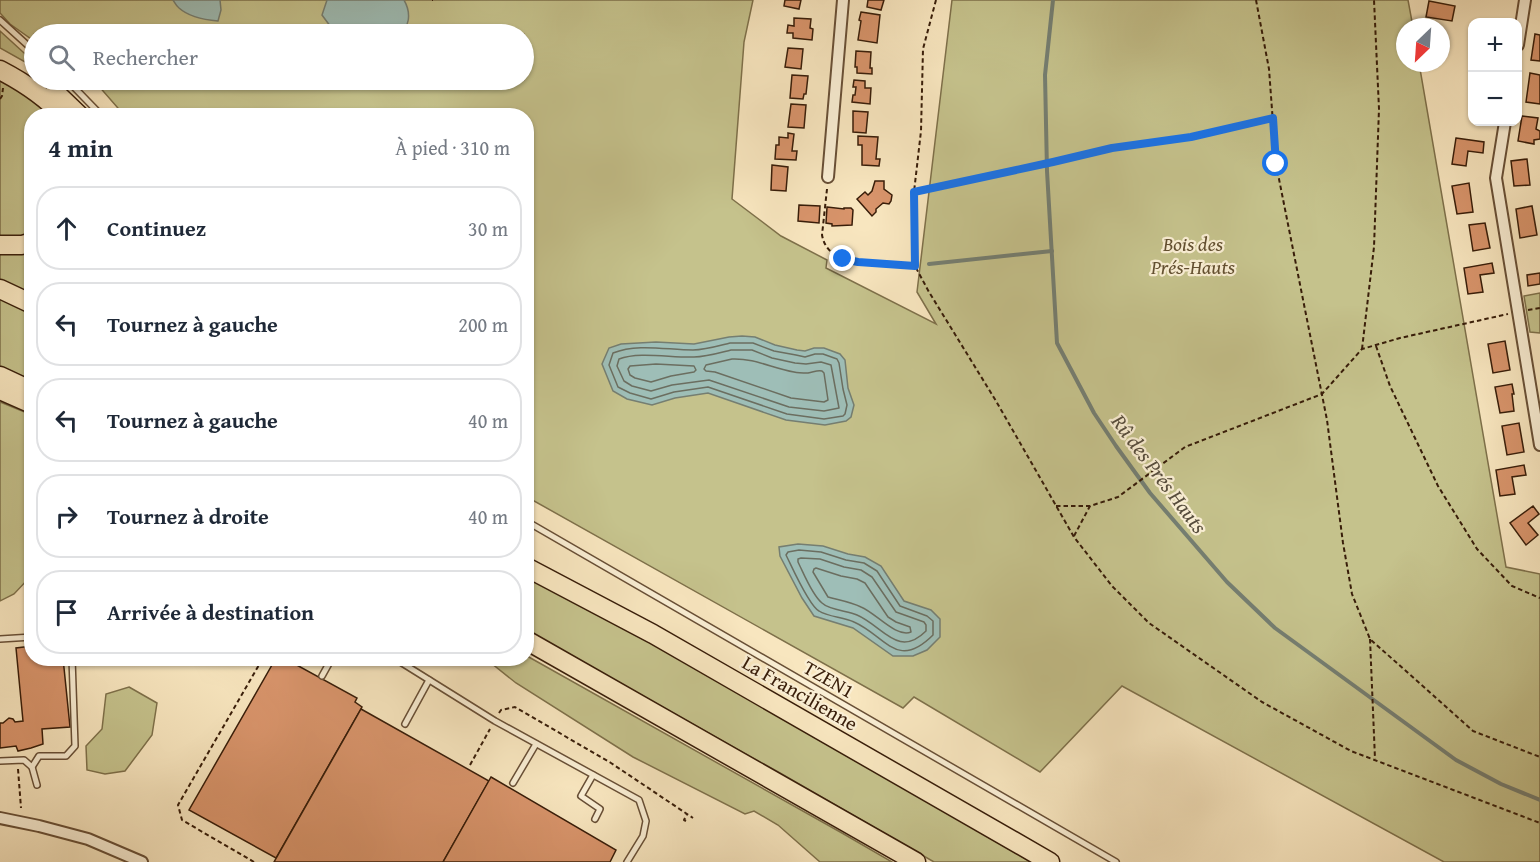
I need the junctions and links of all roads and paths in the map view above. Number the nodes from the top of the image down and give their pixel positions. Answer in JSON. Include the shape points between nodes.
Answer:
{"nodes":[{"id":1,"x":843,"y":0,"type":"edge"},
{"id":2,"x":936,"y":0,"type":"edge"},
{"id":3,"x":1256,"y":0,"type":"edge"},
{"id":4,"x":1374,"y":0,"type":"edge"},
{"id":5,"x":1522,"y":0,"type":"edge"},
{"id":6,"x":1520,"y":18,"type":"edge"},
{"id":7,"x":0,"y":20,"type":"edge"},
{"id":8,"x":24,"y":42,"type":"edge"},
{"id":9,"x":0,"y":58,"type":"edge"},
{"id":10,"x":0,"y":70,"type":"edge"},
{"id":11,"x":24,"y":72,"type":"edge"},
{"id":12,"x":0,"y":83,"type":"edge"},
{"id":13,"x":24,"y":83,"type":"edge"},
{"id":14,"x":34,"y":90,"type":"edge"},
{"id":15,"x":51,"y":90,"type":"edge"},
{"id":16,"x":77,"y":90,"type":"edge"},
{"id":17,"x":0,"y":99,"type":"edge"},
{"id":18,"x":55,"y":108,"type":"edge"},
{"id":19,"x":72,"y":108,"type":"edge"},
{"id":20,"x":94,"y":108,"type":"edge"},
{"id":21,"x":1273,"y":118,"type":"junction"},
{"id":22,"x":1504,"y":126,"type":"edge"},
{"id":23,"x":828,"y":177,"type":"joint"},
{"id":24,"x":914,"y":192,"type":"junction"},
{"id":25,"x":24,"y":244,"type":"edge"},
{"id":26,"x":0,"y":245,"type":"edge"},
{"id":27,"x":915,"y":266,"type":"junction"},
{"id":28,"x":0,"y":289,"type":"edge"},
{"id":29,"x":24,"y":300,"type":"edge"},
{"id":30,"x":1540,"y":308,"type":"edge"},
{"id":31,"x":1517,"y":312,"type":"junction"},
{"id":32,"x":1376,"y":345,"type":"junction"},
{"id":33,"x":1362,"y":349,"type":"junction"},
{"id":34,"x":0,"y":376,"type":"edge"},
{"id":35,"x":24,"y":387,"type":"edge"},
{"id":36,"x":0,"y":390,"type":"edge"},
{"id":37,"x":1322,"y":394,"type":"junction"},
{"id":38,"x":24,"y":400,"type":"edge"},
{"id":39,"x":1537,"y":405,"type":"edge"},
{"id":40,"x":1540,"y":445,"type":"edge"},
{"id":41,"x":1056,"y":506,"type":"junction"},
{"id":42,"x":1090,"y":507,"type":"junction"},
{"id":43,"x":534,"y":526,"type":"edge"},
{"id":44,"x":1074,"y":537,"type":"junction"},
{"id":45,"x":534,"y":571,"type":"edge"},
{"id":46,"x":1540,"y":598,"type":"edge"},
{"id":47,"x":24,"y":638,"type":"edge"},
{"id":48,"x":0,"y":639,"type":"edge"},
{"id":49,"x":1370,"y":639,"type":"junction"},
{"id":50,"x":534,"y":645,"type":"edge"},
{"id":51,"x":72,"y":666,"type":"edge"},
{"id":52,"x":257,"y":666,"type":"edge"},
{"id":53,"x":328,"y":666,"type":"edge"},
{"id":54,"x":407,"y":666,"type":"edge"},
{"id":55,"x":322,"y":676,"type":"dead end"},
{"id":56,"x":429,"y":680,"type":"junction"},
{"id":57,"x":405,"y":724,"type":"dead end"},
{"id":58,"x":536,"y":744,"type":"junction"},
{"id":59,"x":1540,"y":757,"type":"edge"},
{"id":60,"x":1375,"y":760,"type":"junction"},
{"id":61,"x":0,"y":761,"type":"edge"},
{"id":62,"x":611,"y":763,"type":"dead end"},
{"id":63,"x":18,"y":766,"type":"dead end"},
{"id":64,"x":32,"y":767,"type":"junction"},
{"id":65,"x":594,"y":776,"type":"junction"},
{"id":66,"x":513,"y":783,"type":"dead end"},
{"id":67,"x":37,"y":785,"type":"dead end"},
{"id":68,"x":21,"y":808,"type":"dead end"},
{"id":69,"x":687,"y":814,"type":"junction"},
{"id":70,"x":0,"y":818,"type":"edge"},
{"id":71,"x":693,"y":818,"type":"dead end"},
{"id":72,"x":595,"y":819,"type":"dead end"},
{"id":73,"x":686,"y":821,"type":"dead end"},
{"id":74,"x":1540,"y":823,"type":"edge"},
{"id":75,"x":142,"y":862,"type":"edge"},
{"id":76,"x":254,"y":862,"type":"edge"},
{"id":77,"x":627,"y":862,"type":"edge"},
{"id":78,"x":916,"y":862,"type":"edge"},
{"id":79,"x":1050,"y":862,"type":"edge"},
{"id":80,"x":1116,"y":862,"type":"edge"}],
"edges":[{"from":1,"to":23,"type":"street"},
{"from":2,"to":24,"type":"path","via":[[923,49],[921,130]]},
{"from":3,"to":21,"type":"path","via":[[1269,69]]},
{"from":4,"to":33,"type":"path","via":[[1379,109],[1374,247]]},
{"from":5,"to":6,"type":"street"},
{"from":7,"to":8,"type":"lane"},
{"from":9,"to":11,"type":"highway"},
{"from":10,"to":13,"type":"highway"},
{"from":12,"to":17,"type":"path"},
{"from":14,"to":18,"type":"highway"},
{"from":15,"to":19,"type":"highway"},
{"from":16,"to":20,"type":"lane"},
{"from":21,"to":24,"type":"path","via":[[1191,137],[1112,148]]},
{"from":21,"to":37,"type":"path","via":[[1276,164]]},
{"from":22,"to":31,"type":"street","via":[[1496,178]]},
{"from":23,"to":27,"type":"path","via":[[822,235],[831,253],[850,261]]},
{"from":24,"to":27,"type":"path"},
{"from":25,"to":26,"type":"highway"},
{"from":27,"to":41,"type":"path"},
{"from":28,"to":29,"type":"highway"},
{"from":30,"to":31,"type":"path"},
{"from":31,"to":32,"type":"path"},
{"from":31,"to":39,"type":"street"},
{"from":32,"to":33,"type":"path"},
{"from":32,"to":46,"type":"path","via":[[1390,386],[1438,486],[1477,549],[1512,586]]},
{"from":33,"to":37,"type":"path"},
{"from":34,"to":35,"type":"highway"},
{"from":36,"to":38,"type":"highway"},
{"from":37,"to":42,"type":"path","via":[[1185,447],[1119,497]]},
{"from":37,"to":49,"type":"path","via":[[1352,594]]},
{"from":39,"to":40,"type":"street"},
{"from":41,"to":42,"type":"path"},
{"from":41,"to":44,"type":"path"},
{"from":42,"to":44,"type":"path"},
{"from":43,"to":80,"type":"lane","name":"TZEN1"},
{"from":44,"to":60,"type":"path","via":[[1112,586],[1149,623],[1262,702]]},
{"from":45,"to":79,"type":"highway","name":"La Francilienne","via":[[653,634]]},
{"from":47,"to":48,"type":"lane"},
{"from":49,"to":59,"type":"path","via":[[1473,731]]},
{"from":49,"to":60,"type":"path"},
{"from":50,"to":78,"type":"highway"},
{"from":51,"to":64,"type":"lane","via":[[75,746],[66,756],[39,756]]},
{"from":52,"to":76,"type":"path","via":[[178,806],[182,820]]},
{"from":53,"to":55,"type":"lane"},
{"from":54,"to":56,"type":"lane"},
{"from":56,"to":57,"type":"lane"},
{"from":56,"to":58,"type":"lane"},
{"from":58,"to":65,"type":"lane"},
{"from":58,"to":66,"type":"lane"},
{"from":60,"to":74,"type":"path"},
{"from":61,"to":64,"type":"lane","via":[[24,760]]},
{"from":62,"to":69,"type":"path"},
{"from":63,"to":68,"type":"path"},
{"from":64,"to":67,"type":"lane"},
{"from":65,"to":72,"type":"lane","via":[[581,796],[600,809]]},
{"from":65,"to":77,"type":"lane","via":[[639,800],[646,821],[643,836]]},
{"from":69,"to":71,"type":"path"},
{"from":69,"to":73,"type":"path"},
{"from":70,"to":75,"type":"street","via":[[87,839]]}]}
